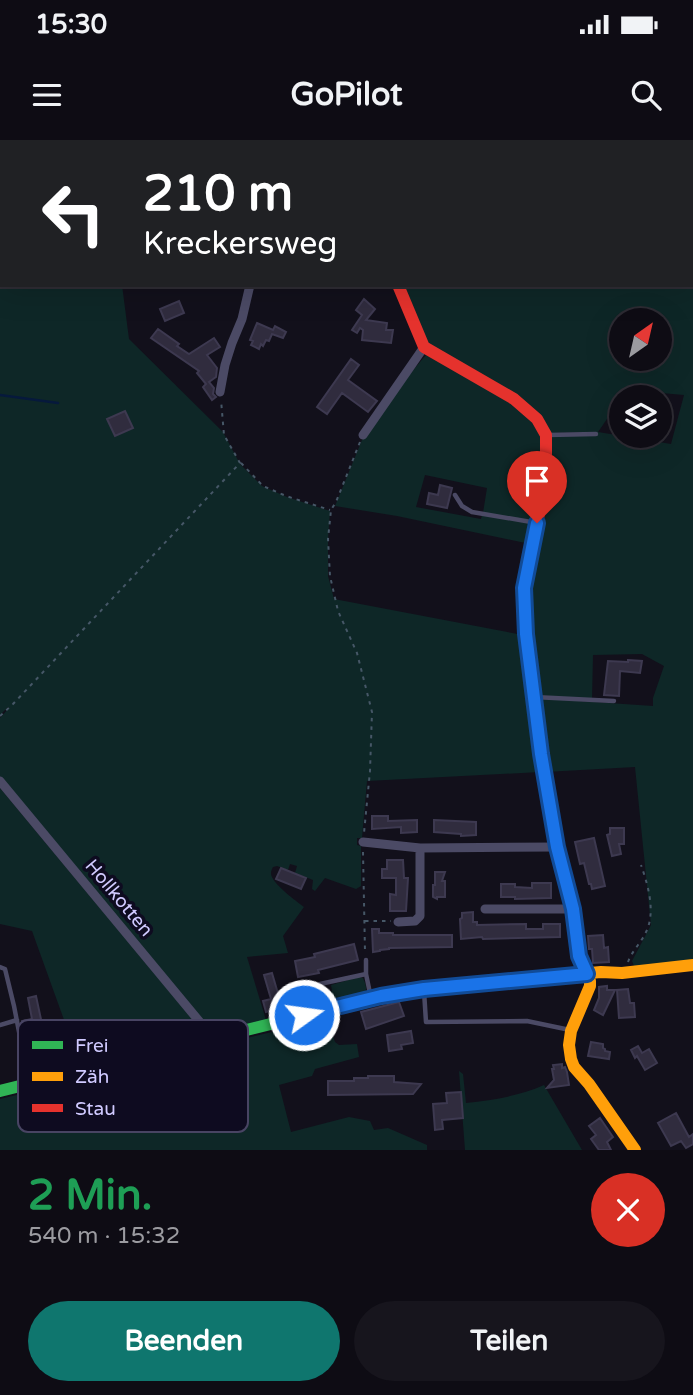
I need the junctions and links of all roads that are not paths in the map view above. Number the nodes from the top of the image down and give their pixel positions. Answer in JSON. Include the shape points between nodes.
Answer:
{"nodes":[{"id":1,"x":250,"y":287,"type":"edge"},
{"id":2,"x":399,"y":287,"type":"edge"},
{"id":3,"x":423,"y":343,"type":"junction"},
{"id":4,"x":220,"y":392,"type":"road end"},
{"id":5,"x":596,"y":434,"type":"dead end"},
{"id":6,"x":363,"y":435,"type":"road end"},
{"id":7,"x":546,"y":435,"type":"junction"},
{"id":8,"x":455,"y":495,"type":"dead end"},
{"id":9,"x":537,"y":523,"type":"junction"},
{"id":10,"x":534,"y":697,"type":"junction"},
{"id":11,"x":614,"y":701,"type":"dead end"},
{"id":12,"x":0,"y":781,"type":"edge"},
{"id":13,"x":363,"y":842,"type":"road end"},
{"id":14,"x":557,"y":847,"type":"junction"},
{"id":15,"x":420,"y":848,"type":"junction"},
{"id":16,"x":485,"y":909,"type":"dead end"},
{"id":17,"x":573,"y":909,"type":"junction"},
{"id":18,"x":398,"y":922,"type":"road end"},
{"id":19,"x":366,"y":960,"type":"road end"},
{"id":20,"x":693,"y":965,"type":"edge"},
{"id":21,"x":0,"y":967,"type":"edge"},
{"id":22,"x":366,"y":974,"type":"junction"},
{"id":23,"x":587,"y":974,"type":"junction"},
{"id":24,"x":320,"y":984,"type":"dead end"},
{"id":25,"x":424,"y":989,"type":"junction"},
{"id":26,"x":372,"y":999,"type":"junction"},
{"id":27,"x":17,"y":1020,"type":"junction"},
{"id":28,"x":198,"y":1020,"type":"edge"},
{"id":29,"x":0,"y":1025,"type":"edge"},
{"id":30,"x":18,"y":1025,"type":"edge"},
{"id":31,"x":248,"y":1029,"type":"edge"},
{"id":32,"x":571,"y":1031,"type":"junction"},
{"id":33,"x":18,"y":1087,"type":"edge"},
{"id":34,"x":0,"y":1091,"type":"edge"},
{"id":35,"x":635,"y":1150,"type":"edge"}],
"edges":[{"from":1,"to":4,"type":"street"},
{"from":2,"to":3,"type":"street"},
{"from":3,"to":6,"type":"street"},
{"from":3,"to":7,"type":"street","via":[[514,399],[537,419]]},
{"from":5,"to":7,"type":"lane"},
{"from":7,"to":9,"type":"street","via":[[547,479]]},
{"from":8,"to":9,"type":"lane","via":[[472,512]]},
{"from":9,"to":10,"type":"street","via":[[524,588]]},
{"from":10,"to":11,"type":"lane"},
{"from":10,"to":14,"type":"street"},
{"from":12,"to":28,"type":"street","name":"Hollkotten"},
{"from":13,"to":15,"type":"street"},
{"from":14,"to":15,"type":"street"},
{"from":14,"to":17,"type":"street"},
{"from":15,"to":18,"type":"street","via":[[420,916],[415,921]]},
{"from":16,"to":17,"type":"street"},
{"from":17,"to":23,"type":"street","via":[[579,956]]},
{"from":19,"to":22,"type":"lane"},
{"from":20,"to":23,"type":"street"},
{"from":21,"to":27,"type":"lane","via":[[5,969]]},
{"from":22,"to":24,"type":"lane"},
{"from":22,"to":26,"type":"lane"},
{"from":23,"to":25,"type":"street"},
{"from":23,"to":32,"type":"street","via":[[590,986]]},
{"from":25,"to":26,"type":"street"},
{"from":25,"to":32,"type":"lane","via":[[426,1022],[527,1021]]},
{"from":26,"to":31,"type":"street"},
{"from":27,"to":29,"type":"lane"},
{"from":27,"to":30,"type":"lane"},
{"from":32,"to":35,"type":"street","via":[[574,1067]]},
{"from":33,"to":34,"type":"street"}]}
